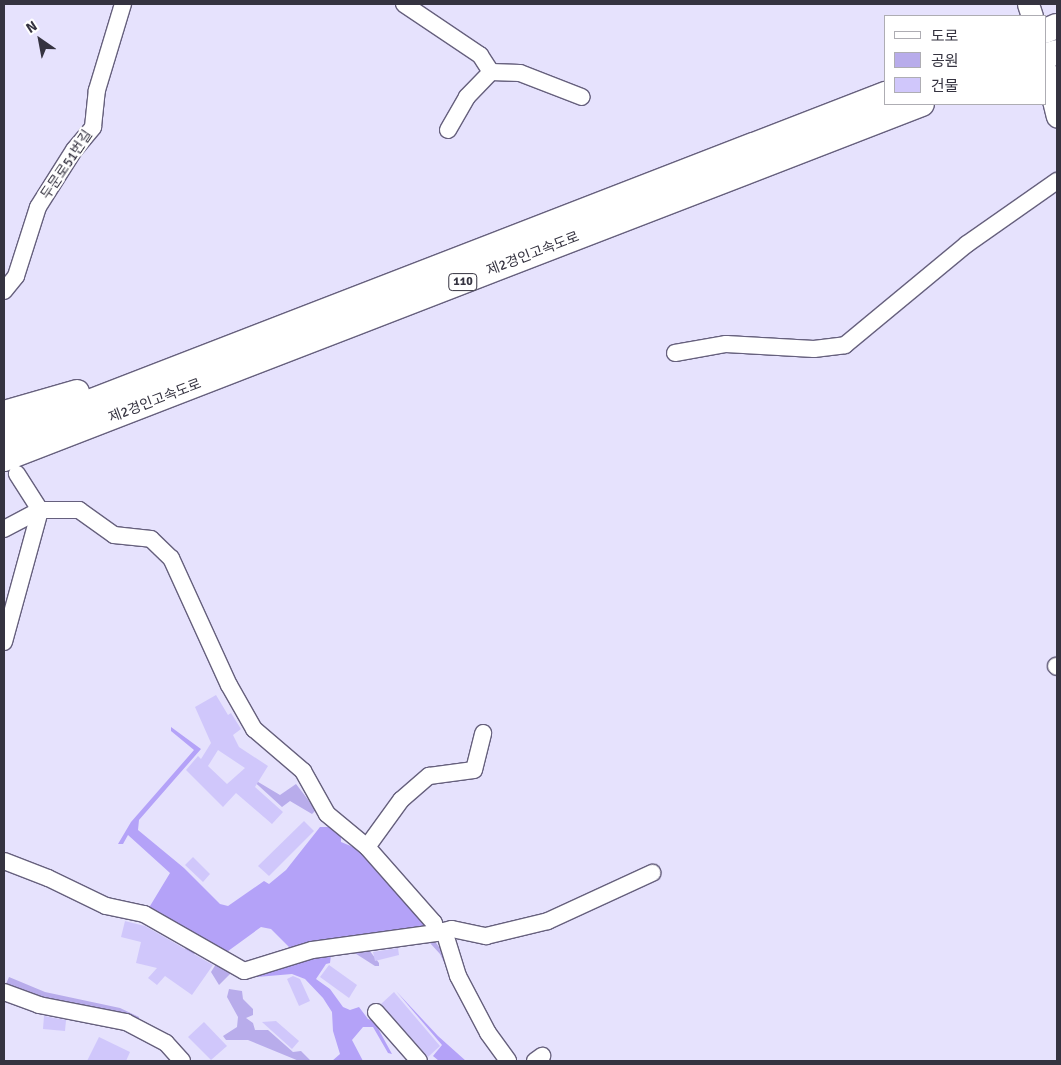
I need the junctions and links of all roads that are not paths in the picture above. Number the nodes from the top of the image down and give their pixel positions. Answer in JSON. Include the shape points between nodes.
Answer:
{"nodes":[{"id":1,"x":123,"y":4,"type":"edge"},
{"id":2,"x":404,"y":4,"type":"edge"},
{"id":3,"x":491,"y":72,"type":"junction"},
{"id":4,"x":1046,"y":72,"type":"edge"},
{"id":5,"x":884,"y":94,"type":"edge"},
{"id":6,"x":582,"y":97,"type":"dead end"},
{"id":7,"x":919,"y":105,"type":"edge"},
{"id":8,"x":1057,"y":115,"type":"edge"},
{"id":9,"x":448,"y":130,"type":"dead end"},
{"id":10,"x":1057,"y":181,"type":"edge"},
{"id":11,"x":4,"y":291,"type":"edge"},
{"id":12,"x":245,"y":344,"type":"junction"},
{"id":13,"x":675,"y":353,"type":"dead end"},
{"id":14,"x":4,"y":414,"type":"edge"},
{"id":15,"x":4,"y":435,"type":"edge"},
{"id":16,"x":10,"y":467,"type":"edge"},
{"id":17,"x":40,"y":510,"type":"junction"},
{"id":18,"x":4,"y":529,"type":"edge"},
{"id":19,"x":4,"y":642,"type":"edge"},
{"id":20,"x":483,"y":733,"type":"dead end"},
{"id":21,"x":367,"y":847,"type":"junction"},
{"id":22,"x":4,"y":861,"type":"edge"},
{"id":23,"x":652,"y":873,"type":"dead end"},
{"id":24,"x":440,"y":932,"type":"junction"},
{"id":25,"x":4,"y":992,"type":"edge"},
{"id":26,"x":376,"y":1012,"type":"dead end"},
{"id":27,"x":182,"y":1061,"type":"edge"},
{"id":28,"x":419,"y":1061,"type":"edge"},
{"id":29,"x":508,"y":1061,"type":"edge"}],
"edges":[{"from":1,"to":11,"type":"lane","name":"두문로51번길","via":[[97,90],[94,127],[74,150],[38,208],[16,276]]},
{"from":2,"to":3,"type":"lane","via":[[480,56]]},
{"from":3,"to":6,"type":"lane","via":[[520,73]]},
{"from":3,"to":9,"type":"lane","via":[[467,97]]},
{"from":4,"to":8,"type":"main road"},
{"from":5,"to":12,"type":"highway","name":"제2경인고속도로","number":"110"},
{"from":7,"to":16,"type":"highway","name":"제2경인고속도로","number":"110"},
{"from":10,"to":13,"type":"lane","via":[[967,244],[845,345],[814,349],[726,344]]},
{"from":12,"to":14,"type":"highway"},
{"from":12,"to":15,"type":"highway","name":"제2경인고속도로","number":"110"},
{"from":16,"to":17,"type":"lane"},
{"from":17,"to":18,"type":"lane"},
{"from":17,"to":19,"type":"lane"},
{"from":17,"to":21,"type":"lane","via":[[79,510],[114,535],[151,539],[170,558],[229,685],[254,730],[303,771],[327,814]]},
{"from":20,"to":21,"type":"lane","via":[[474,770],[429,776],[400,800]]},
{"from":21,"to":24,"type":"lane"},
{"from":22,"to":24,"type":"lane","via":[[106,906],[144,914],[244,971],[312,950]]},
{"from":23,"to":24,"type":"lane","via":[[548,922],[486,936],[452,929]]},
{"from":24,"to":29,"type":"lane","via":[[458,976],[488,1033]]},
{"from":25,"to":27,"type":"lane","via":[[39,1006],[126,1022],[166,1043]]},
{"from":26,"to":28,"type":"lane"}]}
